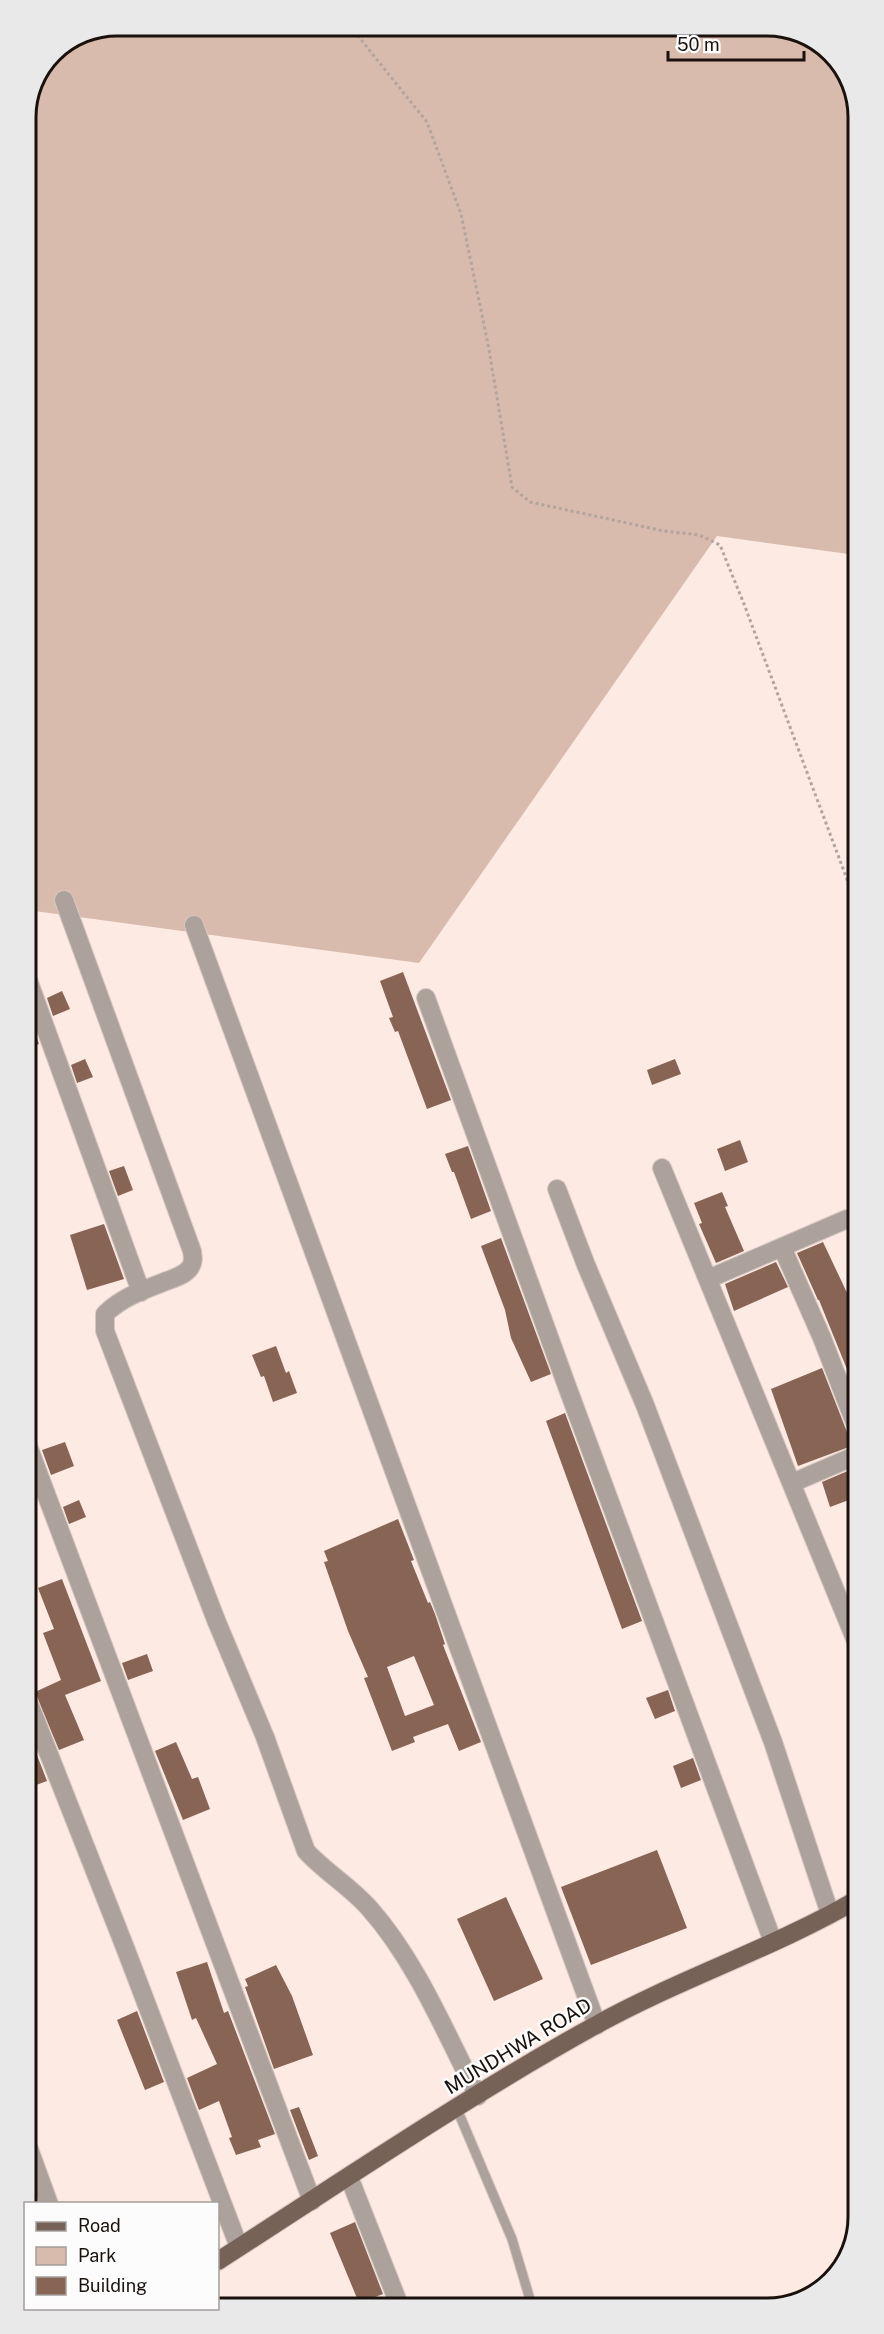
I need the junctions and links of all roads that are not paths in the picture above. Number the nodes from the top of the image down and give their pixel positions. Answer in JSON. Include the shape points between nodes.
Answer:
{"nodes":[{"id":1,"x":64,"y":900,"type":"dead end"},
{"id":2,"x":194,"y":925,"type":"dead end"},
{"id":3,"x":426,"y":998,"type":"dead end"},
{"id":4,"x":36,"y":1002,"type":"edge"},
{"id":5,"x":662,"y":1168,"type":"dead end"},
{"id":6,"x":557,"y":1189,"type":"dead end"},
{"id":7,"x":847,"y":1219,"type":"dead end"},
{"id":8,"x":782,"y":1247,"type":"junction"},
{"id":9,"x":708,"y":1279,"type":"junction"},
{"id":10,"x":141,"y":1292,"type":"junction"},
{"id":11,"x":848,"y":1405,"type":"edge"},
{"id":12,"x":848,"y":1459,"type":"edge"},
{"id":13,"x":36,"y":1467,"type":"edge"},
{"id":14,"x":792,"y":1482,"type":"junction"},
{"id":15,"x":848,"y":1621,"type":"edge"},
{"id":16,"x":36,"y":1721,"type":"edge"},
{"id":17,"x":848,"y":1904,"type":"edge"},
{"id":18,"x":830,"y":1914,"type":"junction"},
{"id":19,"x":773,"y":1942,"type":"junction"},
{"id":20,"x":597,"y":2025,"type":"junction"},
{"id":21,"x":478,"y":2096,"type":"junction"},
{"id":22,"x":457,"y":2109,"type":"junction"},
{"id":23,"x":36,"y":2169,"type":"edge"},
{"id":24,"x":349,"y":2177,"type":"junction"},
{"id":25,"x":312,"y":2201,"type":"junction"},
{"id":26,"x":48,"y":2202,"type":"edge"},
{"id":27,"x":239,"y":2247,"type":"junction"},
{"id":28,"x":219,"y":2260,"type":"edge"},
{"id":29,"x":396,"y":2298,"type":"edge"},
{"id":30,"x":530,"y":2298,"type":"edge"}],
"edges":[{"from":1,"to":10,"type":"street","via":[[194,1261],[182,1275]]},
{"from":2,"to":20,"type":"street"},
{"from":3,"to":19,"type":"street"},
{"from":4,"to":10,"type":"street"},
{"from":5,"to":9,"type":"street"},
{"from":6,"to":18,"type":"street","via":[[645,1405],[769,1731]]},
{"from":7,"to":8,"type":"street"},
{"from":8,"to":9,"type":"street"},
{"from":8,"to":11,"type":"street"},
{"from":9,"to":14,"type":"street"},
{"from":10,"to":21,"type":"street","via":[[105,1314],[105,1331],[299,1836],[316,1863],[370,1909],[389,1935],[418,1980]]},
{"from":12,"to":14,"type":"street"},
{"from":13,"to":25,"type":"street"},
{"from":14,"to":15,"type":"street"},
{"from":16,"to":27,"type":"street"},
{"from":17,"to":18,"type":"main road","name":"MUNDHWA ROAD"},
{"from":18,"to":19,"type":"main road","name":"MUNDHWA ROAD"},
{"from":19,"to":20,"type":"main road","name":"MUNDHWA ROAD"},
{"from":20,"to":21,"type":"main road","name":"MUNDHWA ROAD"},
{"from":21,"to":22,"type":"main road","name":"MUNDHWA ROAD"},
{"from":22,"to":24,"type":"main road","name":"MUNDHWA ROAD"},
{"from":22,"to":30,"type":"lane","via":[[512,2239]]},
{"from":23,"to":26,"type":"street"},
{"from":24,"to":25,"type":"main road","name":"MUNDHWA ROAD"},
{"from":24,"to":29,"type":"street"},
{"from":25,"to":27,"type":"main road","name":"MUNDHWA ROAD"},
{"from":27,"to":28,"type":"main road","name":"MUNDHWA ROAD"}]}
